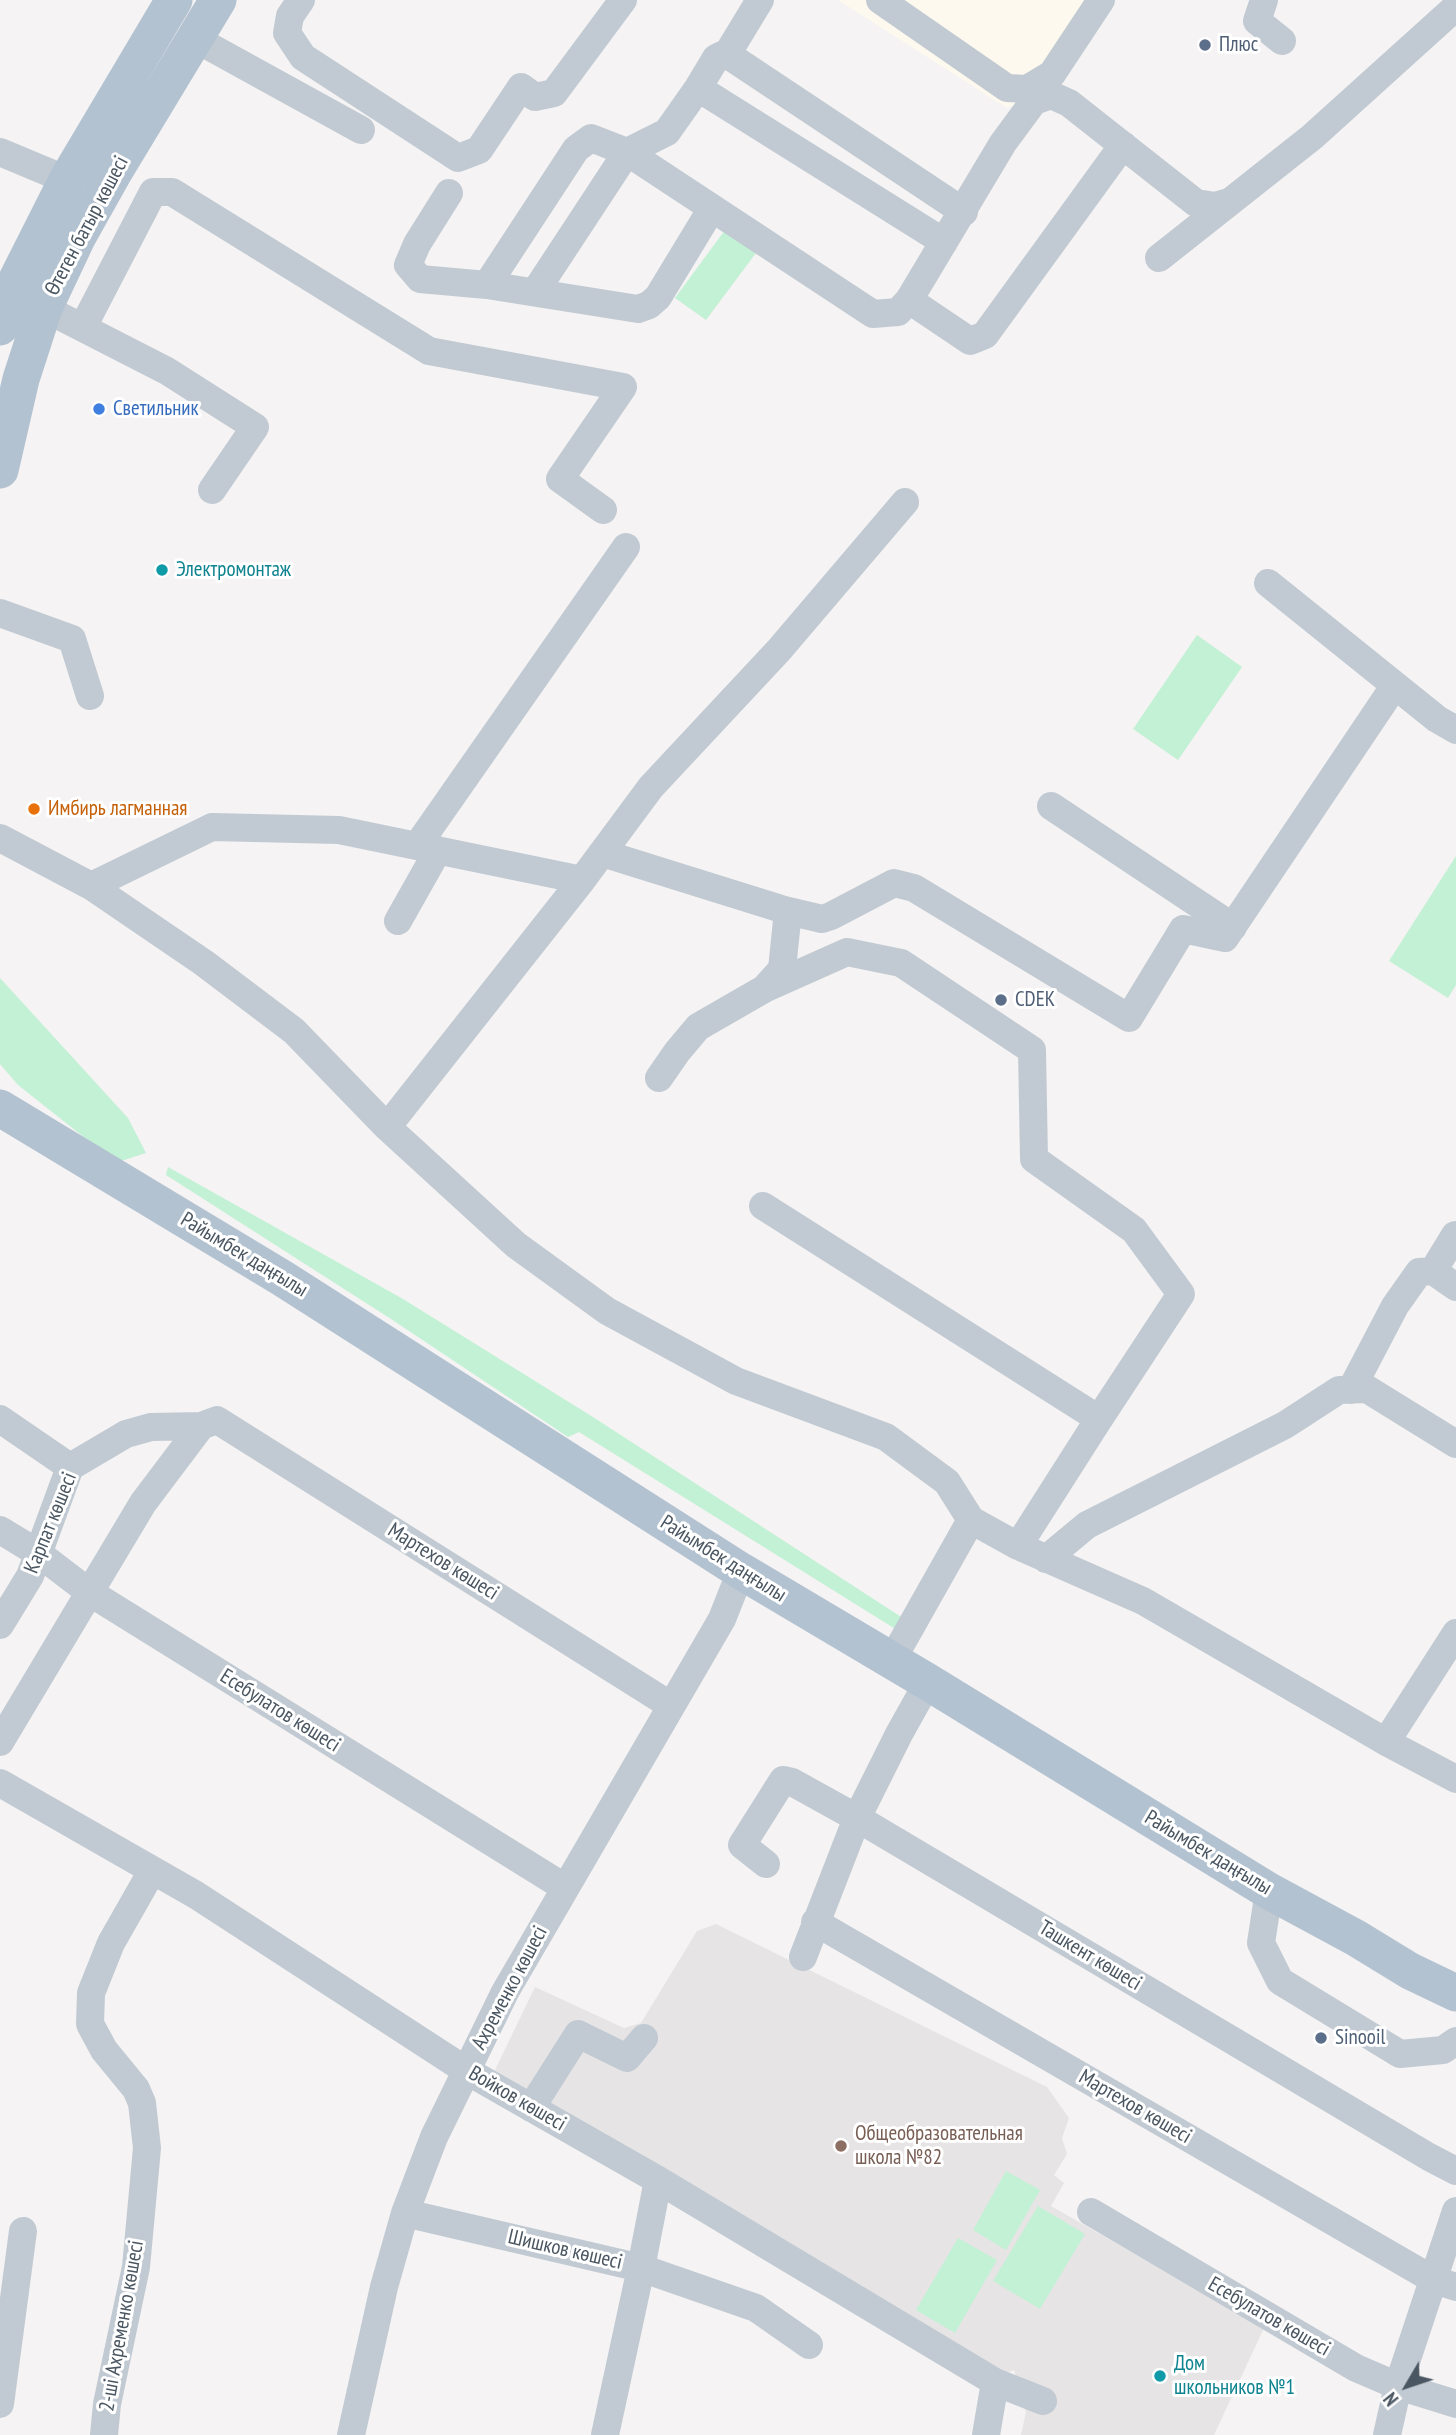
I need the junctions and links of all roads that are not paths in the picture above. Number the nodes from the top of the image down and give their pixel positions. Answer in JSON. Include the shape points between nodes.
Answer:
{"nodes":[{"id":1,"x":174,"y":0,"type":"edge"},
{"id":2,"x":218,"y":0,"type":"edge"},
{"id":3,"x":301,"y":0,"type":"edge"},
{"id":4,"x":623,"y":0,"type":"edge"},
{"id":5,"x":760,"y":0,"type":"edge"},
{"id":6,"x":880,"y":0,"type":"edge"},
{"id":7,"x":1101,"y":0,"type":"edge"},
{"id":8,"x":1264,"y":0,"type":"edge"},
{"id":9,"x":1456,"y":7,"type":"edge"},
{"id":10,"x":194,"y":38,"type":"junction"},
{"id":11,"x":1282,"y":41,"type":"dead end"},
{"id":12,"x":726,"y":56,"type":"junction"},
{"id":13,"x":698,"y":88,"type":"junction"},
{"id":14,"x":361,"y":130,"type":"dead end"},
{"id":15,"x":1123,"y":145,"type":"junction"},
{"id":16,"x":0,"y":152,"type":"edge"},
{"id":17,"x":627,"y":152,"type":"junction"},
{"id":18,"x":67,"y":180,"type":"junction"},
{"id":19,"x":449,"y":193,"type":"dead end"},
{"id":20,"x":1229,"y":202,"type":"junction"},
{"id":21,"x":712,"y":208,"type":"junction"},
{"id":22,"x":964,"y":212,"type":"junction"},
{"id":23,"x":944,"y":242,"type":"junction"},
{"id":24,"x":1158,"y":258,"type":"dead end"},
{"id":25,"x":486,"y":285,"type":"junction"},
{"id":26,"x":535,"y":292,"type":"junction"},
{"id":27,"x":909,"y":300,"type":"junction"},
{"id":28,"x":44,"y":308,"type":"junction"},
{"id":29,"x":0,"y":327,"type":"edge"},
{"id":30,"x":83,"y":327,"type":"junction"},
{"id":31,"x":0,"y":470,"type":"edge"},
{"id":32,"x":212,"y":491,"type":"dead end"},
{"id":33,"x":905,"y":502,"type":"dead end"},
{"id":34,"x":603,"y":510,"type":"dead end"},
{"id":35,"x":626,"y":547,"type":"dead end"},
{"id":36,"x":1268,"y":583,"type":"dead end"},
{"id":37,"x":0,"y":614,"type":"edge"},
{"id":38,"x":1395,"y":685,"type":"junction"},
{"id":39,"x":90,"y":696,"type":"dead end"},
{"id":40,"x":1456,"y":730,"type":"edge"},
{"id":41,"x":1051,"y":806,"type":"dead end"},
{"id":42,"x":0,"y":838,"type":"edge"},
{"id":43,"x":427,"y":848,"type":"junction"},
{"id":44,"x":602,"y":853,"type":"junction"},
{"id":45,"x":582,"y":880,"type":"junction"},
{"id":46,"x":91,"y":886,"type":"junction"},
{"id":47,"x":788,"y":911,"type":"junction"},
{"id":48,"x":398,"y":921,"type":"dead end"},
{"id":49,"x":1233,"y":926,"type":"junction"},
{"id":50,"x":765,"y":989,"type":"junction"},
{"id":51,"x":659,"y":1079,"type":"dead end"},
{"id":52,"x":0,"y":1108,"type":"edge"},
{"id":53,"x":387,"y":1128,"type":"junction"},
{"id":54,"x":763,"y":1206,"type":"dead end"},
{"id":55,"x":1455,"y":1235,"type":"edge"},
{"id":56,"x":1433,"y":1271,"type":"junction"},
{"id":57,"x":1456,"y":1287,"type":"edge"},
{"id":58,"x":1351,"y":1390,"type":"junction"},
{"id":59,"x":0,"y":1419,"type":"edge"},
{"id":60,"x":1099,"y":1419,"type":"junction"},
{"id":61,"x":209,"y":1423,"type":"junction"},
{"id":62,"x":1456,"y":1444,"type":"edge"},
{"id":63,"x":70,"y":1467,"type":"junction"},
{"id":64,"x":971,"y":1520,"type":"junction"},
{"id":65,"x":0,"y":1530,"type":"edge"},
{"id":66,"x":1018,"y":1546,"type":"junction"},
{"id":67,"x":38,"y":1553,"type":"junction"},
{"id":68,"x":1046,"y":1559,"type":"junction"},
{"id":69,"x":741,"y":1571,"type":"junction"},
{"id":70,"x":89,"y":1592,"type":"junction"},
{"id":71,"x":0,"y":1625,"type":"edge"},
{"id":72,"x":1456,"y":1633,"type":"edge"},
{"id":73,"x":892,"y":1660,"type":"junction"},
{"id":74,"x":928,"y":1682,"type":"junction"},
{"id":75,"x":670,"y":1704,"type":"junction"},
{"id":76,"x":0,"y":1742,"type":"edge"},
{"id":77,"x":1386,"y":1742,"type":"junction"},
{"id":78,"x":1456,"y":1779,"type":"edge"},
{"id":79,"x":0,"y":1783,"type":"edge"},
{"id":80,"x":857,"y":1818,"type":"junction"},
{"id":81,"x":766,"y":1864,"type":"dead end"},
{"id":82,"x":152,"y":1871,"type":"junction"},
{"id":83,"x":564,"y":1887,"type":"junction"},
{"id":84,"x":1269,"y":1891,"type":"junction"},
{"id":85,"x":815,"y":1922,"type":"junction"},
{"id":86,"x":803,"y":1957,"type":"dead end"},
{"id":87,"x":1456,"y":1993,"type":"edge"},
{"id":88,"x":644,"y":2038,"type":"dead end"},
{"id":89,"x":1456,"y":2041,"type":"edge"},
{"id":90,"x":467,"y":2070,"type":"junction"},
{"id":91,"x":531,"y":2108,"type":"junction"},
{"id":92,"x":1456,"y":2171,"type":"edge"},
{"id":93,"x":658,"y":2180,"type":"junction"},
{"id":94,"x":1456,"y":2211,"type":"edge"},
{"id":95,"x":1091,"y":2212,"type":"dead end"},
{"id":96,"x":405,"y":2213,"type":"junction"},
{"id":97,"x":23,"y":2231,"type":"dead end"},
{"id":98,"x":641,"y":2268,"type":"junction"},
{"id":99,"x":1445,"y":2284,"type":"edge"},
{"id":100,"x":809,"y":2345,"type":"dead end"},
{"id":101,"x":995,"y":2382,"type":"junction"},
{"id":102,"x":1398,"y":2386,"type":"junction"},
{"id":103,"x":1043,"y":2401,"type":"dead end"},
{"id":104,"x":0,"y":2404,"type":"edge"},
{"id":105,"x":1456,"y":2404,"type":"edge"},
{"id":106,"x":104,"y":2435,"type":"edge"},
{"id":107,"x":351,"y":2435,"type":"edge"},
{"id":108,"x":605,"y":2435,"type":"edge"},
{"id":109,"x":986,"y":2435,"type":"edge"},
{"id":110,"x":1387,"y":2435,"type":"edge"}],
"edges":[{"from":1,"to":18,"type":"main road","name":"Өтеген батыр көшесі"},
{"from":2,"to":10,"type":"main road","name":"Өтеген батыр көшесі"},
{"from":3,"to":4,"type":"street","via":[[289,16],[287,33],[303,57],[458,158],[480,150],[521,88],[535,97],[554,93]]},
{"from":5,"to":12,"type":"street"},
{"from":6,"to":7,"type":"street","via":[[1007,88],[1027,89],[1052,74]]},
{"from":8,"to":11,"type":"street","via":[[1257,21]]},
{"from":9,"to":20,"type":"street","via":[[1312,137]]},
{"from":10,"to":14,"type":"street"},
{"from":10,"to":28,"type":"main road","name":"Өтеген батыр көшесі","via":[[95,205]]},
{"from":12,"to":13,"type":"street","via":[[716,58]]},
{"from":12,"to":22,"type":"street"},
{"from":13,"to":17,"type":"street","via":[[667,132]]},
{"from":13,"to":23,"type":"street"},
{"from":15,"to":20,"type":"street","via":[[1196,203]]},
{"from":15,"to":22,"type":"street","via":[[1069,103],[1051,95],[1034,101],[1003,143]]},
{"from":15,"to":27,"type":"street","via":[[985,335],[970,341]]},
{"from":16,"to":18,"type":"street"},
{"from":17,"to":21,"type":"street"},
{"from":17,"to":25,"type":"street","via":[[592,138],[576,149]]},
{"from":17,"to":26,"type":"street"},
{"from":18,"to":29,"type":"main road","name":"Өтеген батыр көшесі","via":[[19,274]]},
{"from":19,"to":25,"type":"street","via":[[408,265],[420,279]]},
{"from":20,"to":24,"type":"street"},
{"from":21,"to":26,"type":"street","via":[[649,305],[638,309]]},
{"from":21,"to":27,"type":"street","via":[[873,314],[898,312]]},
{"from":22,"to":23,"type":"street"},
{"from":23,"to":27,"type":"street"},
{"from":25,"to":26,"type":"street"},
{"from":28,"to":30,"type":"street"},
{"from":28,"to":31,"type":"main road","name":"Өтеген батыр көшесі","via":[[21,379]]},
{"from":30,"to":32,"type":"street","via":[[167,371],[255,427]]},
{"from":30,"to":34,"type":"street","via":[[153,192],[172,192],[429,351],[623,387],[560,479]]},
{"from":33,"to":44,"type":"street","via":[[779,650],[651,787]]},
{"from":35,"to":43,"type":"street"},
{"from":36,"to":38,"type":"street"},
{"from":37,"to":39,"type":"street","via":[[72,639]]},
{"from":38,"to":40,"type":"street"},
{"from":38,"to":49,"type":"street"},
{"from":41,"to":49,"type":"street"},
{"from":42,"to":46,"type":"street"},
{"from":43,"to":45,"type":"street"},
{"from":43,"to":46,"type":"street","via":[[339,830],[212,827]]},
{"from":43,"to":48,"type":"street"},
{"from":44,"to":45,"type":"street"},
{"from":44,"to":47,"type":"street"},
{"from":45,"to":53,"type":"street"},
{"from":46,"to":53,"type":"street","via":[[294,1031]]},
{"from":47,"to":49,"type":"street","via":[[822,919],[894,883],[915,888],[1129,1018],[1183,929],[1225,938]]},
{"from":47,"to":50,"type":"street","via":[[782,969]]},
{"from":50,"to":51,"type":"street","via":[[698,1027]]},
{"from":50,"to":60,"type":"street","via":[[847,951],[901,963],[1032,1050],[1034,1159],[1134,1230],[1181,1294]]},
{"from":52,"to":69,"type":"main road","name":"Райымбек даңғылы","via":[[282,1278]]},
{"from":53,"to":64,"type":"street","via":[[516,1245],[607,1311],[736,1381],[886,1437],[947,1482]]},
{"from":54,"to":60,"type":"street"},
{"from":55,"to":56,"type":"street"},
{"from":56,"to":57,"type":"street"},
{"from":56,"to":58,"type":"street","via":[[1419,1272],[1395,1306]]},
{"from":58,"to":62,"type":"street","via":[[1367,1389]]},
{"from":58,"to":68,"type":"street","via":[[1339,1390],[1284,1425],[1087,1525]]},
{"from":59,"to":63,"type":"street"},
{"from":60,"to":66,"type":"street"},
{"from":61,"to":63,"type":"street","name":"Карпат көшесі","via":[[151,1427],[126,1434]]},
{"from":61,"to":70,"type":"street","via":[[143,1503]]},
{"from":61,"to":75,"type":"street","name":"Мартехов көшесі"},
{"from":63,"to":67,"type":"street","name":"Карпат көшесі"},
{"from":64,"to":66,"type":"street"},
{"from":64,"to":73,"type":"street"},
{"from":65,"to":67,"type":"street","name":"Есебулатов көшесі"},
{"from":66,"to":68,"type":"street"},
{"from":67,"to":70,"type":"street","name":"Есебулатов көшесі"},
{"from":67,"to":71,"type":"street","name":"Карпат көшесі","via":[[30,1576]]},
{"from":68,"to":77,"type":"street","via":[[1143,1601]]},
{"from":69,"to":73,"type":"main road","name":"Райымбек даңғылы"},
{"from":69,"to":75,"type":"street","name":"Ахременко көшесі","via":[[722,1619]]},
{"from":70,"to":76,"type":"street"},
{"from":70,"to":83,"type":"street","name":"Есебулатов көшесі"},
{"from":72,"to":77,"type":"street"},
{"from":73,"to":74,"type":"main road","name":"Райымбек даңғылы"},
{"from":74,"to":80,"type":"street"},
{"from":74,"to":84,"type":"main road","name":"Райымбек даңғылы"},
{"from":75,"to":83,"type":"street","name":"Ахременко көшесі"},
{"from":77,"to":78,"type":"street"},
{"from":79,"to":82,"type":"street","name":"Войков көшесі"},
{"from":80,"to":81,"type":"street","name":"Ташкент көшесі","via":[[783,1780],[742,1845]]},
{"from":80,"to":85,"type":"street"},
{"from":80,"to":92,"type":"street","name":"Ташкент көшесі"},
{"from":82,"to":90,"type":"street","name":"Войков көшесі"},
{"from":82,"to":106,"type":"street","name":"2-ші Ахременко көшесі","via":[[111,1943],[91,1993],[90,2024],[142,2103],[146,2148],[136,2267]]},
{"from":83,"to":90,"type":"street","name":"Ахременко көшесі"},
{"from":84,"to":87,"type":"main road","name":"Райымбек даңғылы"},
{"from":84,"to":89,"type":"street","via":[[1261,1943],[1280,1981],[1400,2054],[1443,2050]]},
{"from":85,"to":86,"type":"street"},
{"from":85,"to":99,"type":"street","name":"Мартехов көшесі"},
{"from":88,"to":91,"type":"street","via":[[627,2058],[578,2034]]},
{"from":90,"to":91,"type":"street","name":"Войков көшесі"},
{"from":90,"to":96,"type":"street","name":"Ахременко көшесі","via":[[434,2137]]},
{"from":91,"to":93,"type":"street","name":"Войков көшесі"},
{"from":93,"to":98,"type":"street"},
{"from":93,"to":101,"type":"street","name":"Войков көшесі"},
{"from":94,"to":99,"type":"street"},
{"from":95,"to":102,"type":"street","name":"Есебулатов көшесі","via":[[1356,2368]]},
{"from":96,"to":98,"type":"street","name":"Шишков көшесі"},
{"from":96,"to":107,"type":"street","name":"Ахременко көшесі"},
{"from":97,"to":104,"type":"street"},
{"from":98,"to":100,"type":"street","via":[[756,2308]]},
{"from":98,"to":108,"type":"street","name":"Шишков көшесі"},
{"from":99,"to":102,"type":"street"},
{"from":101,"to":103,"type":"street","name":"Войков көшесі"},
{"from":101,"to":109,"type":"street"},
{"from":102,"to":105,"type":"street","name":"Есебулатов көшесі"},
{"from":102,"to":110,"type":"street"}]}
